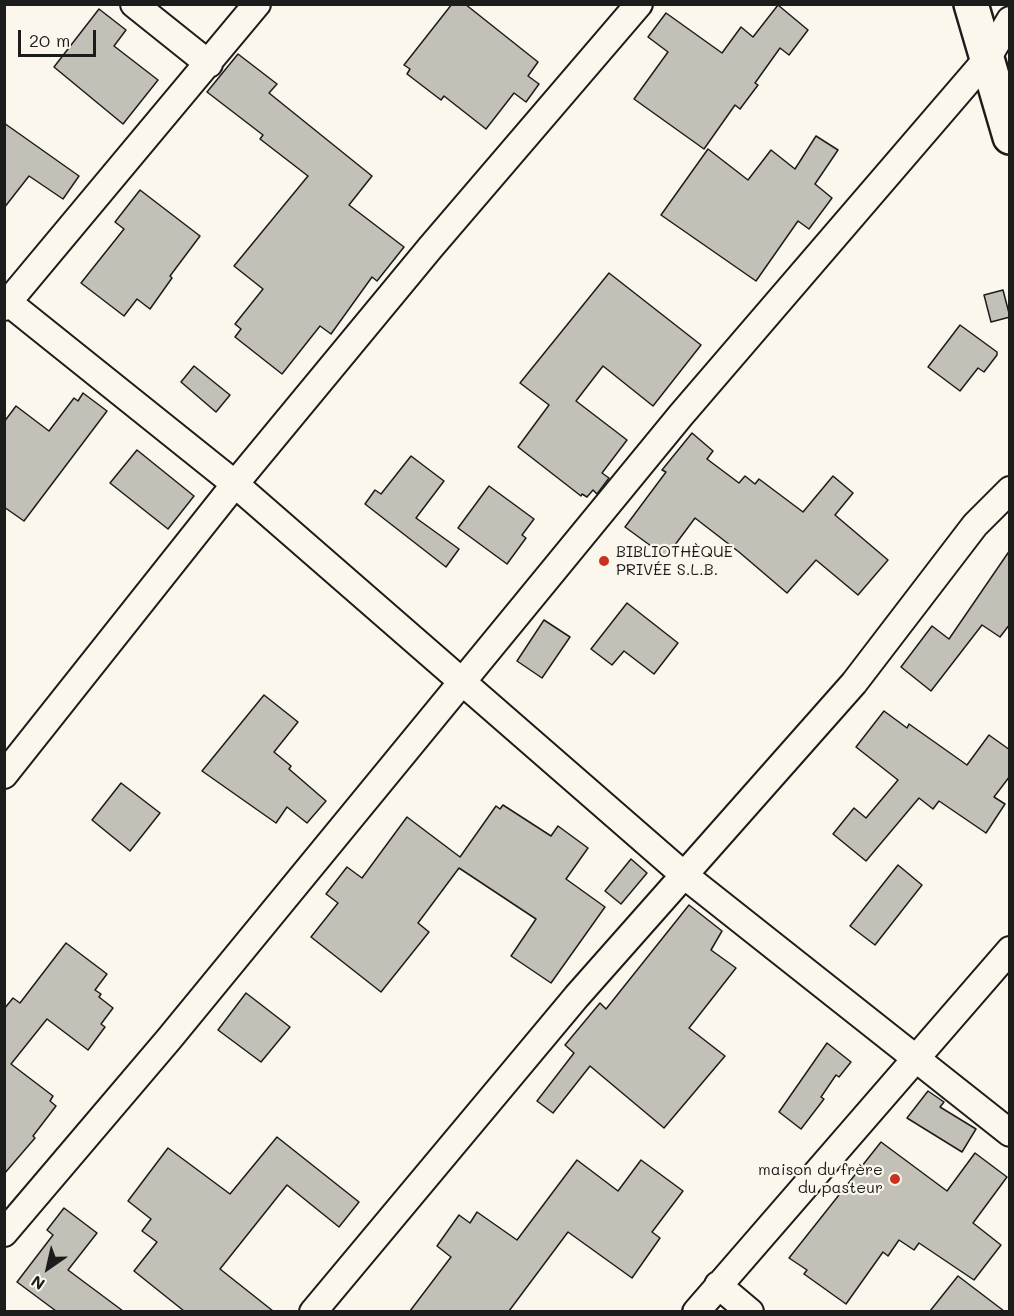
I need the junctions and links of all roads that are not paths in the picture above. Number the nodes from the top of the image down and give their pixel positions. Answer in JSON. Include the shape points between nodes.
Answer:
{"nodes":[{"id":1,"x":134,"y":4,"type":"edge"},
{"id":2,"x":257,"y":4,"type":"edge"},
{"id":3,"x":639,"y":4,"type":"edge"},
{"id":4,"x":971,"y":4,"type":"edge"},
{"id":5,"x":1010,"y":20,"type":"edge"},
{"id":6,"x":987,"y":59,"type":"junction"},
{"id":7,"x":209,"y":64,"type":"junction"},
{"id":8,"x":1010,"y":137,"type":"edge"},
{"id":9,"x":6,"y":303,"type":"edge"},
{"id":10,"x":235,"y":484,"type":"junction"},
{"id":11,"x":1010,"y":490,"type":"edge"},
{"id":12,"x":463,"y":681,"type":"junction"},
{"id":13,"x":4,"y":776,"type":"edge"},
{"id":14,"x":684,"y":875,"type":"junction"},
{"id":15,"x":1010,"y":950,"type":"edge"},
{"id":16,"x":916,"y":1058,"type":"junction"},
{"id":17,"x":1010,"y":1132,"type":"edge"},
{"id":18,"x":4,"y":1233,"type":"edge"},
{"id":19,"x":718,"y":1285,"type":"junction"},
{"id":20,"x":313,"y":1311,"type":"edge"},
{"id":21,"x":696,"y":1311,"type":"edge"},
{"id":22,"x":750,"y":1311,"type":"edge"}],
"edges":[{"from":1,"to":7,"type":"street"},
{"from":2,"to":7,"type":"street"},
{"from":3,"to":10,"type":"street"},
{"from":4,"to":6,"type":"street"},
{"from":5,"to":6,"type":"street"},
{"from":6,"to":8,"type":"street"},
{"from":6,"to":12,"type":"street","via":[[681,415]]},
{"from":7,"to":9,"type":"street"},
{"from":9,"to":10,"type":"street"},
{"from":10,"to":12,"type":"street"},
{"from":10,"to":13,"type":"street"},
{"from":11,"to":14,"type":"street","via":[[975,525],[854,683]]},
{"from":12,"to":14,"type":"street"},
{"from":12,"to":18,"type":"street"},
{"from":14,"to":16,"type":"street"},
{"from":14,"to":20,"type":"street","via":[[577,996]]},
{"from":15,"to":16,"type":"street"},
{"from":16,"to":17,"type":"street"},
{"from":16,"to":19,"type":"street"},
{"from":19,"to":21,"type":"street"},
{"from":19,"to":22,"type":"street"}]}
